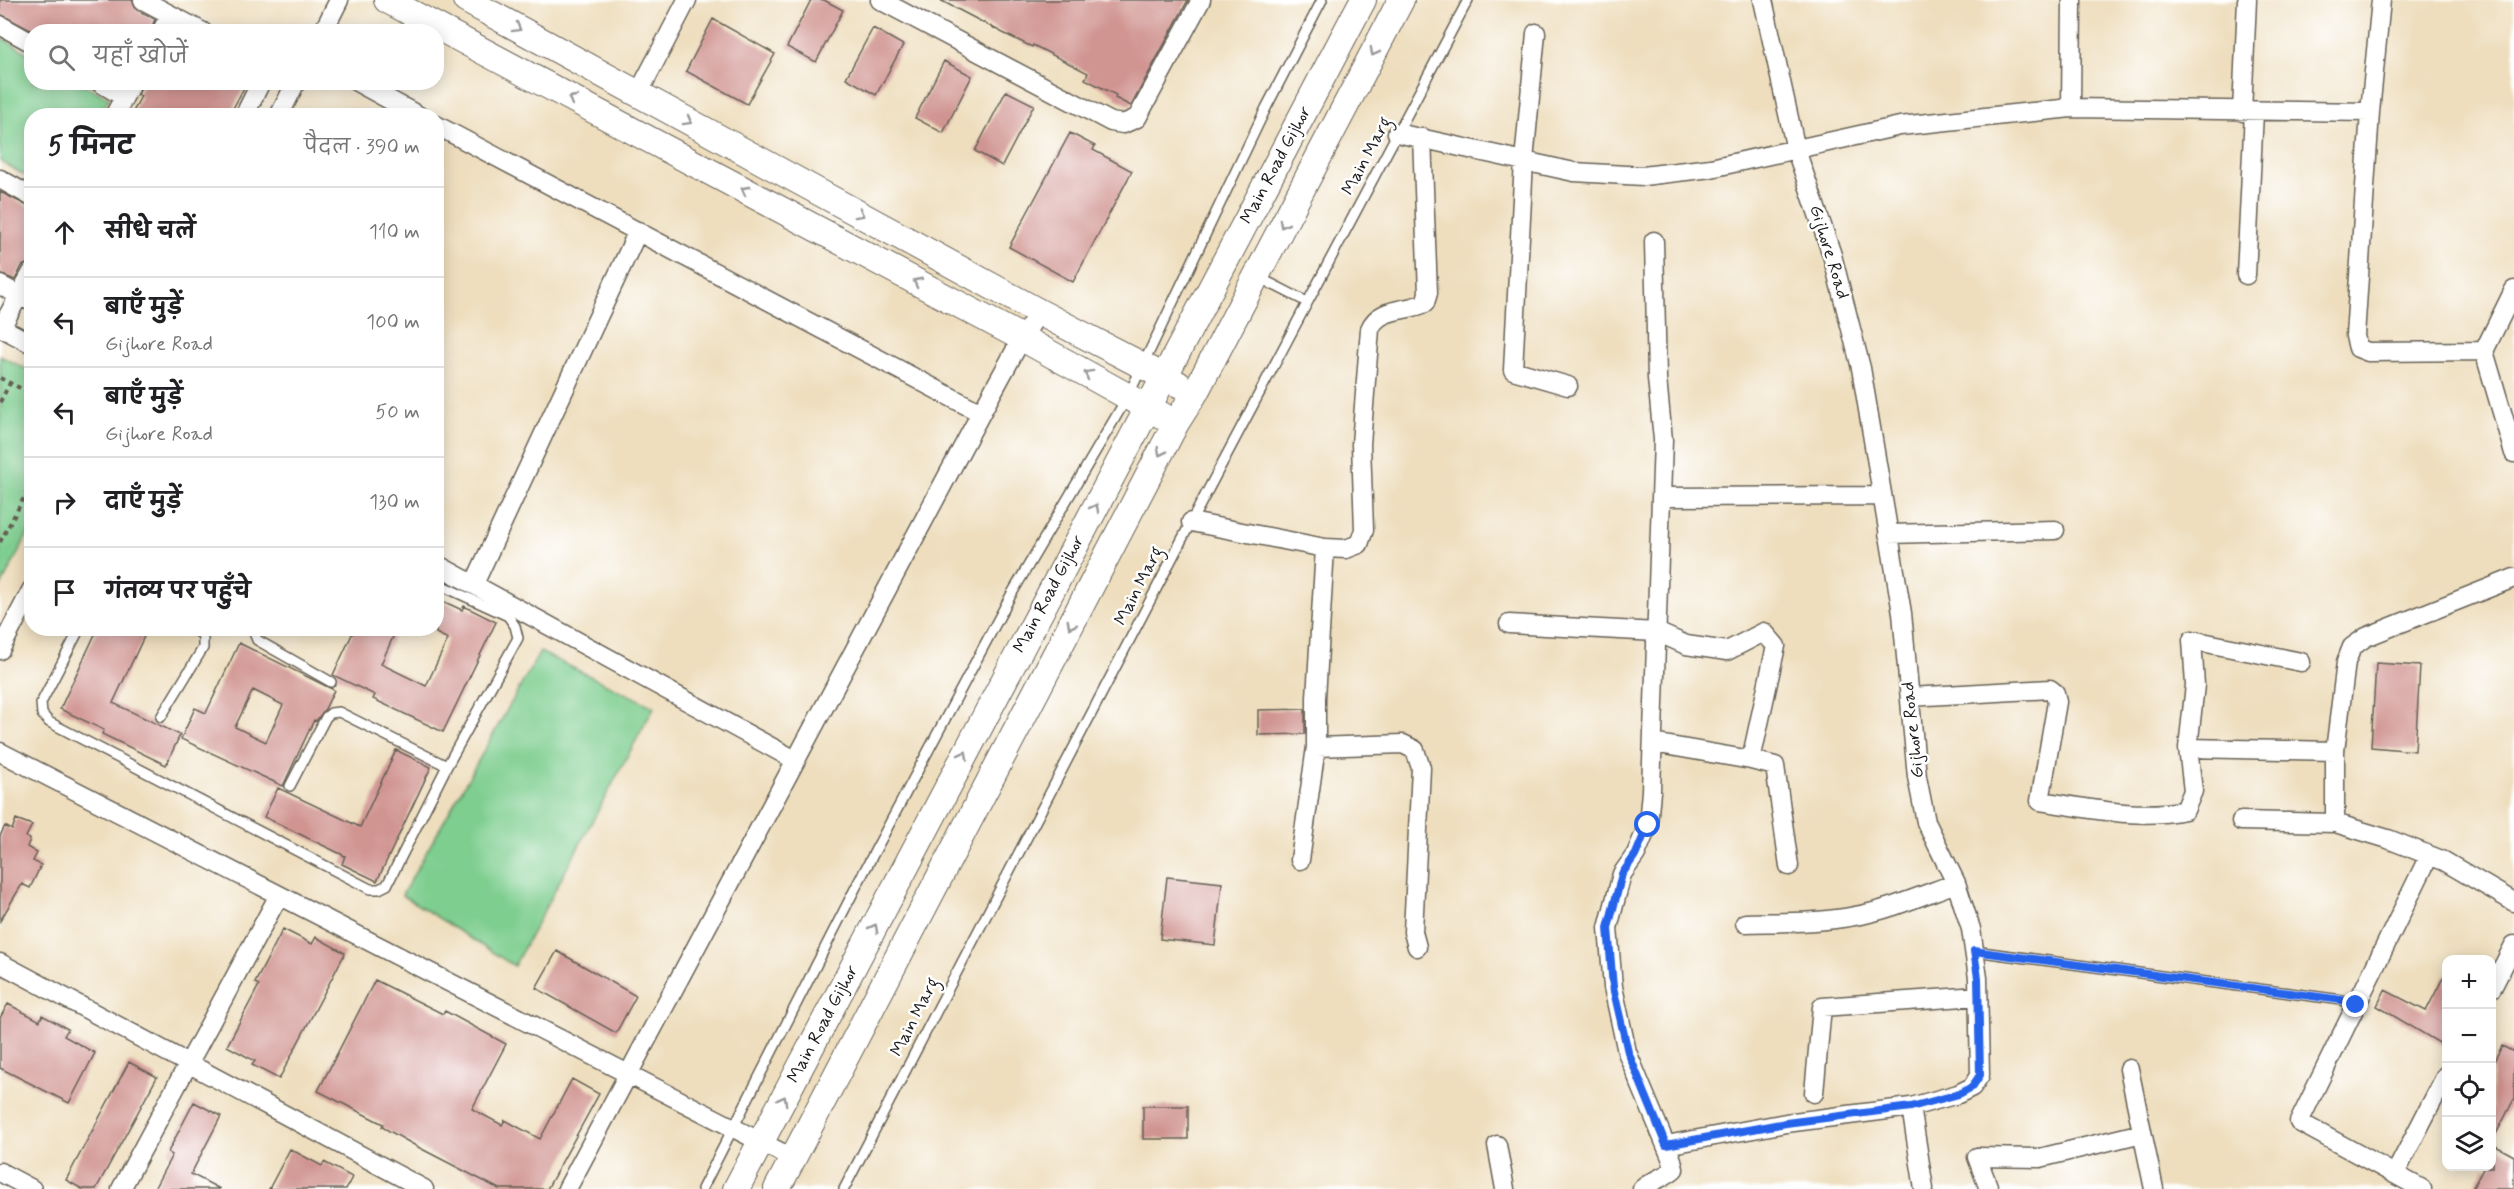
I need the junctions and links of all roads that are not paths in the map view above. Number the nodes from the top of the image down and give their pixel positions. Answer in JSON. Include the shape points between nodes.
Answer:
{"nodes":[{"id":1,"x":143,"y":0,"type":"edge"},
{"id":2,"x":339,"y":0,"type":"edge"},
{"id":3,"x":387,"y":0,"type":"edge"},
{"id":4,"x":466,"y":0,"type":"edge"},
{"id":5,"x":687,"y":0,"type":"edge"},
{"id":6,"x":880,"y":0,"type":"edge"},
{"id":7,"x":1201,"y":0,"type":"edge"},
{"id":8,"x":1322,"y":0,"type":"edge"},
{"id":9,"x":1363,"y":0,"type":"edge"},
{"id":10,"x":1401,"y":0,"type":"edge"},
{"id":11,"x":1468,"y":0,"type":"edge"},
{"id":12,"x":1763,"y":0,"type":"edge"},
{"id":13,"x":2072,"y":0,"type":"edge"},
{"id":14,"x":2247,"y":0,"type":"edge"},
{"id":15,"x":2380,"y":0,"type":"edge"},
{"id":16,"x":170,"y":15,"type":"junction"},
{"id":17,"x":165,"y":24,"type":"edge"},
{"id":18,"x":187,"y":24,"type":"edge"},
{"id":19,"x":327,"y":24,"type":"edge"},
{"id":20,"x":432,"y":24,"type":"edge"},
{"id":21,"x":0,"y":25,"type":"edge"},
{"id":22,"x":444,"y":30,"type":"edge"},
{"id":23,"x":1536,"y":33,"type":"dead end"},
{"id":24,"x":24,"y":38,"type":"edge"},
{"id":25,"x":128,"y":90,"type":"edge"},
{"id":26,"x":257,"y":90,"type":"edge"},
{"id":27,"x":292,"y":90,"type":"edge"},
{"id":28,"x":372,"y":90,"type":"edge"},
{"id":29,"x":638,"y":94,"type":"junction"},
{"id":30,"x":118,"y":108,"type":"edge"},
{"id":31,"x":248,"y":108,"type":"edge"},
{"id":32,"x":283,"y":108,"type":"edge"},
{"id":33,"x":404,"y":108,"type":"edge"},
{"id":34,"x":2071,"y":108,"type":"junction"},
{"id":35,"x":2248,"y":112,"type":"junction"},
{"id":36,"x":2370,"y":112,"type":"junction"},
{"id":37,"x":444,"y":128,"type":"edge"},
{"id":38,"x":1397,"y":133,"type":"junction"},
{"id":39,"x":1422,"y":137,"type":"junction"},
{"id":40,"x":1796,"y":150,"type":"junction"},
{"id":41,"x":1524,"y":161,"type":"junction"},
{"id":42,"x":0,"y":179,"type":"edge"},
{"id":43,"x":24,"y":192,"type":"edge"},
{"id":44,"x":638,"y":231,"type":"junction"},
{"id":45,"x":1654,"y":241,"type":"dead end"},
{"id":46,"x":2246,"y":275,"type":"dead end"},
{"id":47,"x":1256,"y":276,"type":"junction"},
{"id":48,"x":0,"y":285,"type":"edge"},
{"id":49,"x":2514,"y":290,"type":"edge"},
{"id":50,"x":24,"y":298,"type":"edge"},
{"id":51,"x":24,"y":300,"type":"edge"},
{"id":52,"x":1307,"y":302,"type":"junction"},
{"id":53,"x":1039,"y":312,"type":"junction"},
{"id":54,"x":0,"y":327,"type":"edge"},
{"id":55,"x":1022,"y":338,"type":"junction"},
{"id":56,"x":24,"y":340,"type":"edge"},
{"id":57,"x":2484,"y":351,"type":"junction"},
{"id":58,"x":1154,"y":372,"type":"junction"},
{"id":59,"x":1568,"y":386,"type":"dead end"},
{"id":60,"x":1195,"y":393,"type":"junction"},
{"id":61,"x":1138,"y":401,"type":"junction"},
{"id":62,"x":981,"y":413,"type":"junction"},
{"id":63,"x":1176,"y":423,"type":"junction"},
{"id":64,"x":2514,"y":453,"type":"edge"},
{"id":65,"x":1882,"y":496,"type":"junction"},
{"id":66,"x":1662,"y":497,"type":"junction"},
{"id":67,"x":1191,"y":522,"type":"junction"},
{"id":68,"x":2055,"y":530,"type":"dead end"},
{"id":69,"x":1888,"y":534,"type":"junction"},
{"id":70,"x":1325,"y":548,"type":"junction"},
{"id":71,"x":444,"y":568,"type":"edge"},
{"id":72,"x":2514,"y":578,"type":"edge"},
{"id":73,"x":474,"y":584,"type":"junction"},
{"id":74,"x":444,"y":587,"type":"edge"},
{"id":75,"x":24,"y":604,"type":"edge"},
{"id":76,"x":1509,"y":624,"type":"dead end"},
{"id":77,"x":1657,"y":632,"type":"junction"},
{"id":78,"x":76,"y":636,"type":"edge"},
{"id":79,"x":203,"y":636,"type":"edge"},
{"id":80,"x":255,"y":636,"type":"edge"},
{"id":81,"x":0,"y":650,"type":"edge"},
{"id":82,"x":2301,"y":662,"type":"dead end"},
{"id":83,"x":331,"y":682,"type":"dead end"},
{"id":84,"x":1910,"y":697,"type":"junction"},
{"id":85,"x":161,"y":717,"type":"dead end"},
{"id":86,"x":1653,"y":743,"type":"junction"},
{"id":87,"x":1316,"y":747,"type":"junction"},
{"id":88,"x":2188,"y":748,"type":"junction"},
{"id":89,"x":2335,"y":751,"type":"junction"},
{"id":90,"x":0,"y":752,"type":"edge"},
{"id":91,"x":795,"y":760,"type":"junction"},
{"id":92,"x":1751,"y":760,"type":"junction"},
{"id":93,"x":447,"y":766,"type":"junction"},
{"id":94,"x":290,"y":786,"type":"dead end"},
{"id":95,"x":2241,"y":821,"type":"dead end"},
{"id":96,"x":2335,"y":824,"type":"junction"},
{"id":97,"x":2429,"y":856,"type":"junction"},
{"id":98,"x":1300,"y":860,"type":"dead end"},
{"id":99,"x":1789,"y":866,"type":"dead end"},
{"id":100,"x":1956,"y":883,"type":"junction"},
{"id":101,"x":279,"y":895,"type":"junction"},
{"id":102,"x":2514,"y":902,"type":"edge"},
{"id":103,"x":1745,"y":923,"type":"dead end"},
{"id":104,"x":2514,"y":945,"type":"edge"},
{"id":105,"x":1417,"y":947,"type":"dead end"},
{"id":106,"x":1974,"y":951,"type":"junction"},
{"id":107,"x":0,"y":963,"type":"edge"},
{"id":108,"x":2496,"y":980,"type":"edge"},
{"id":109,"x":1978,"y":996,"type":"junction"},
{"id":110,"x":2356,"y":1005,"type":"junction"},
{"id":111,"x":189,"y":1063,"type":"junction"},
{"id":112,"x":2129,"y":1069,"type":"dead end"},
{"id":113,"x":628,"y":1073,"type":"junction"},
{"id":114,"x":2442,"y":1083,"type":"edge"},
{"id":115,"x":1814,"y":1093,"type":"dead end"},
{"id":116,"x":1911,"y":1107,"type":"junction"},
{"id":117,"x":735,"y":1128,"type":"junction"},
{"id":118,"x":2142,"y":1134,"type":"junction"},
{"id":119,"x":761,"y":1142,"type":"junction"},
{"id":120,"x":1497,"y":1145,"type":"dead end"},
{"id":121,"x":1666,"y":1145,"type":"junction"},
{"id":122,"x":794,"y":1159,"type":"junction"},
{"id":123,"x":0,"y":1172,"type":"edge"},
{"id":124,"x":2395,"y":1174,"type":"junction"},
{"id":125,"x":32,"y":1189,"type":"edge"},
{"id":126,"x":121,"y":1189,"type":"edge"},
{"id":127,"x":424,"y":1189,"type":"edge"},
{"id":128,"x":567,"y":1189,"type":"edge"},
{"id":129,"x":702,"y":1189,"type":"edge"},
{"id":130,"x":736,"y":1189,"type":"edge"},
{"id":131,"x":777,"y":1189,"type":"edge"},
{"id":132,"x":844,"y":1189,"type":"edge"},
{"id":133,"x":1505,"y":1189,"type":"edge"},
{"id":134,"x":1642,"y":1189,"type":"edge"},
{"id":135,"x":1924,"y":1189,"type":"edge"},
{"id":136,"x":1989,"y":1189,"type":"edge"},
{"id":137,"x":2154,"y":1189,"type":"edge"},
{"id":138,"x":2422,"y":1189,"type":"edge"}],
"edges":[{"from":1,"to":16,"type":"street"},
{"from":2,"to":19,"type":"street"},
{"from":20,"to":3,"type":"street","one_way":true},
{"from":4,"to":29,"type":"street","one_way":true},
{"from":5,"to":29,"type":"street"},
{"from":6,"to":7,"type":"street","via":[[1111,122],[1123,124],[1137,118]]},
{"from":8,"to":58,"type":"lane","via":[[1266,108]]},
{"from":9,"to":58,"type":"street","name":"Main Road Gijhor"},
{"from":10,"to":47,"type":"street","name":"Main Road Gijhor","one_way":true},
{"from":11,"to":38,"type":"lane","name":"Main Marg"},
{"from":12,"to":40,"type":"street","name":"Gijhore Road"},
{"from":13,"to":34,"type":"street"},
{"from":14,"to":35,"type":"street"},
{"from":15,"to":36,"type":"street"},
{"from":16,"to":17,"type":"street"},
{"from":16,"to":18,"type":"street"},
{"from":21,"to":24,"type":"street"},
{"from":55,"to":22,"type":"street","one_way":true},
{"from":23,"to":41,"type":"street"},
{"from":25,"to":30,"type":"street"},
{"from":26,"to":31,"type":"street"},
{"from":27,"to":32,"type":"street"},
{"from":28,"to":33,"type":"street"},
{"from":29,"to":53,"type":"street","one_way":true},
{"from":34,"to":35,"type":"street"},
{"from":34,"to":40,"type":"street","via":[[1900,126]]},
{"from":35,"to":36,"type":"street"},
{"from":35,"to":46,"type":"street"},
{"from":36,"to":57,"type":"street","via":[[2355,336],[2358,348],[2368,352]]},
{"from":37,"to":44,"type":"street"},
{"from":38,"to":39,"type":"street"},
{"from":38,"to":52,"type":"lane","name":"Main Marg"},
{"from":39,"to":41,"type":"street"},
{"from":39,"to":70,"type":"street","via":[[1428,293],[1425,303],[1388,312],[1374,320],[1370,329],[1361,444],[1364,530],[1359,544],[1346,549]]},
{"from":40,"to":41,"type":"street","via":[[1711,168],[1643,176],[1574,172]]},
{"from":40,"to":65,"type":"street","name":"Gijhore Road","via":[[1832,255],[1861,368]]},
{"from":41,"to":59,"type":"street","via":[[1513,370]]},
{"from":42,"to":43,"type":"street"},
{"from":44,"to":62,"type":"street"},
{"from":44,"to":73,"type":"street"},
{"from":45,"to":66,"type":"street","via":[[1657,378],[1664,440]]},
{"from":47,"to":52,"type":"lane"},
{"from":47,"to":60,"type":"street","name":"Main Road Gijhor"},
{"from":48,"to":50,"type":"street"},
{"from":49,"to":57,"type":"street"},
{"from":51,"to":54,"type":"street"},
{"from":52,"to":67,"type":"lane","name":"Main Marg"},
{"from":53,"to":55,"type":"street"},
{"from":53,"to":58,"type":"street"},
{"from":54,"to":56,"type":"street"},
{"from":61,"to":55,"type":"street","one_way":true},
{"from":55,"to":62,"type":"street"},
{"from":57,"to":64,"type":"street"},
{"from":58,"to":60,"type":"street"},
{"from":58,"to":61,"type":"street","name":"Main Road Gijhor"},
{"from":60,"to":63,"type":"street","name":"Main Road Gijhor"},
{"from":61,"to":63,"type":"street"},
{"from":61,"to":117,"type":"lane","via":[[1011,595],[858,883]]},
{"from":119,"to":61,"type":"street","name":"Main Road Gijhor","one_way":true},
{"from":62,"to":91,"type":"street"},
{"from":63,"to":122,"type":"street","name":"Main Road Gijhor","one_way":true},
{"from":65,"to":66,"type":"street"},
{"from":65,"to":69,"type":"street","name":"Gijhore Road"},
{"from":66,"to":77,"type":"street"},
{"from":67,"to":70,"type":"street"},
{"from":67,"to":132,"type":"lane","name":"Main Marg"},
{"from":68,"to":69,"type":"street"},
{"from":69,"to":84,"type":"street","name":"Gijhore Road","via":[[1902,613]]},
{"from":70,"to":87,"type":"street"},
{"from":71,"to":73,"type":"street"},
{"from":72,"to":89,"type":"street","via":[[2367,637],[2352,647],[2346,662]]},
{"from":73,"to":91,"type":"street"},
{"from":74,"to":93,"type":"lane","via":[[508,616],[518,638]]},
{"from":75,"to":81,"type":"street"},
{"from":76,"to":77,"type":"street"},
{"from":77,"to":86,"type":"street"},
{"from":77,"to":92,"type":"street","via":[[1686,645],[1727,651],[1764,632],[1776,646]]},
{"from":78,"to":93,"type":"lane","via":[[41,703],[42,714],[49,722],[370,889],[387,885]]},
{"from":79,"to":85,"type":"lane","via":[[203,648]]},
{"from":80,"to":83,"type":"lane"},
{"from":82,"to":88,"type":"street","via":[[2192,640],[2195,685]]},
{"from":84,"to":88,"type":"street","via":[[2050,689],[2055,693],[2057,702],[2040,801],[2137,815],[2185,810],[2193,791]]},
{"from":84,"to":100,"type":"street","name":"Gijhore Road","via":[[1917,777],[1926,822]]},
{"from":86,"to":92,"type":"street"},
{"from":86,"to":121,"type":"street","via":[[1648,825],[1622,874],[1608,928],[1613,987],[1628,1052]]},
{"from":87,"to":98,"type":"street"},
{"from":87,"to":105,"type":"street","via":[[1403,744],[1414,750],[1421,768],[1413,932]]},
{"from":88,"to":89,"type":"street"},
{"from":89,"to":96,"type":"street"},
{"from":90,"to":101,"type":"street"},
{"from":91,"to":113,"type":"street"},
{"from":92,"to":99,"type":"street","via":[[1775,766]]},
{"from":93,"to":94,"type":"lane","via":[[339,712],[331,713]]},
{"from":95,"to":96,"type":"street"},
{"from":96,"to":97,"type":"street"},
{"from":97,"to":102,"type":"street"},
{"from":97,"to":110,"type":"street"},
{"from":100,"to":103,"type":"street","via":[[1856,916]]},
{"from":100,"to":106,"type":"street","name":"Gijhore Road"},
{"from":101,"to":111,"type":"street"},
{"from":101,"to":113,"type":"street"},
{"from":104,"to":108,"type":"street"},
{"from":106,"to":109,"type":"street","name":"Gijhore Road"},
{"from":106,"to":110,"type":"lane"},
{"from":107,"to":111,"type":"street"},
{"from":109,"to":115,"type":"street","via":[[1822,1007]]},
{"from":109,"to":116,"type":"street","name":"Gijhore Road","via":[[1980,1075],[1972,1087],[1959,1094]]},
{"from":110,"to":124,"type":"street","via":[[2299,1122]]},
{"from":111,"to":126,"type":"street"},
{"from":111,"to":127,"type":"street"},
{"from":112,"to":118,"type":"street"},
{"from":113,"to":117,"type":"street"},
{"from":113,"to":128,"type":"street"},
{"from":114,"to":124,"type":"street"},
{"from":116,"to":121,"type":"street","name":"Gijhore Road","via":[[1786,1123]]},
{"from":116,"to":135,"type":"street"},
{"from":117,"to":119,"type":"street"},
{"from":117,"to":129,"type":"lane"},
{"from":118,"to":136,"type":"street","via":[[2040,1158],[1977,1157]]},
{"from":118,"to":137,"type":"street"},
{"from":119,"to":122,"type":"street"},
{"from":119,"to":130,"type":"street","name":"Main Road Gijhor"},
{"from":120,"to":133,"type":"street"},
{"from":121,"to":134,"type":"street","via":[[1674,1169]]},
{"from":122,"to":131,"type":"street","name":"Main Road Gijhor"},
{"from":123,"to":125,"type":"street"},
{"from":124,"to":138,"type":"street"}]}
